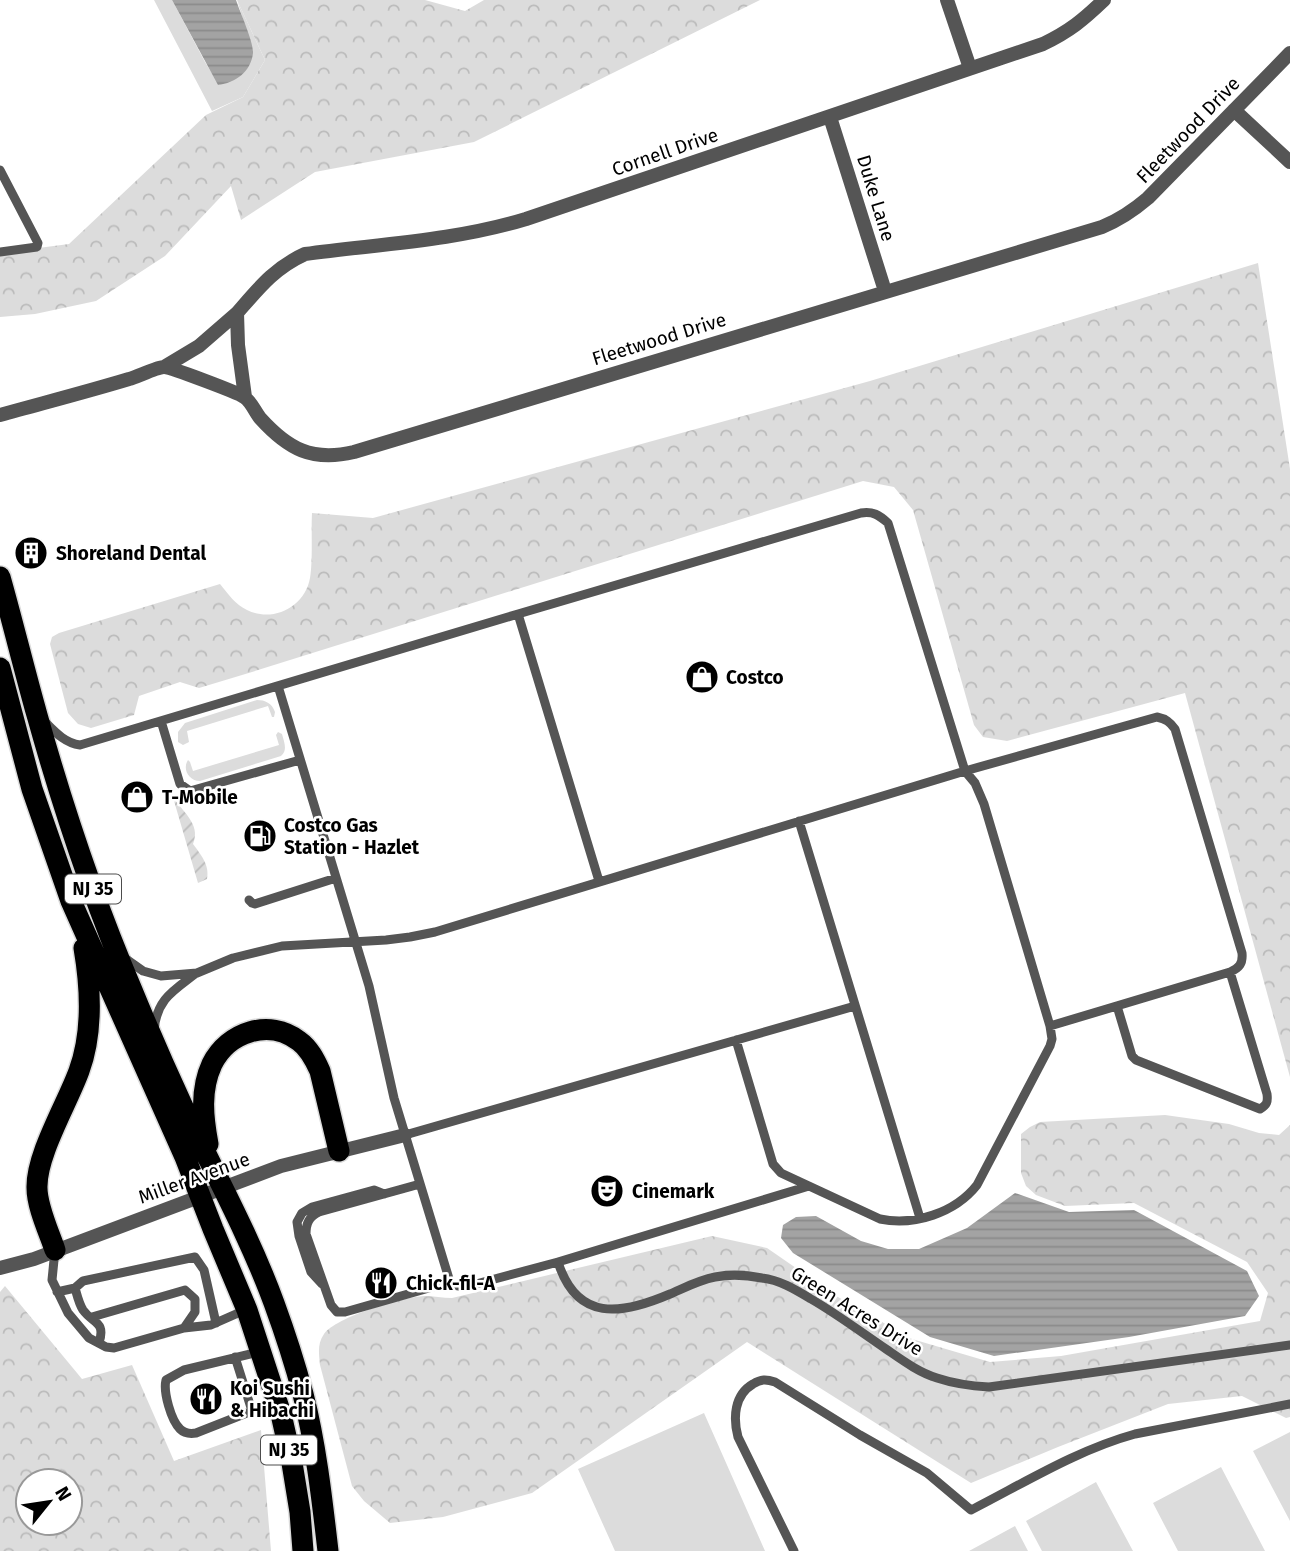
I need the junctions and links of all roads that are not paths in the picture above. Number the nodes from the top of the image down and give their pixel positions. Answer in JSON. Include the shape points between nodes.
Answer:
{"nodes":[{"id":1,"x":947,"y":0,"type":"edge"},
{"id":2,"x":1104,"y":0,"type":"edge"},
{"id":3,"x":1290,"y":52,"type":"edge"},
{"id":4,"x":970,"y":68,"type":"junction"},
{"id":5,"x":1234,"y":110,"type":"junction"},
{"id":6,"x":830,"y":117,"type":"junction"},
{"id":7,"x":1290,"y":162,"type":"edge"},
{"id":8,"x":0,"y":170,"type":"edge"},
{"id":9,"x":0,"y":252,"type":"edge"},
{"id":10,"x":884,"y":291,"type":"junction"},
{"id":11,"x":237,"y":313,"type":"junction"},
{"id":12,"x":164,"y":367,"type":"junction"},
{"id":13,"x":245,"y":397,"type":"junction"},
{"id":14,"x":0,"y":415,"type":"edge"},
{"id":15,"x":0,"y":577,"type":"edge"},
{"id":16,"x":518,"y":614,"type":"junction"},
{"id":17,"x":0,"y":668,"type":"edge"},
{"id":18,"x":278,"y":686,"type":"junction"},
{"id":19,"x":37,"y":716,"type":"junction"},
{"id":20,"x":161,"y":721,"type":"junction"},
{"id":21,"x":300,"y":760,"type":"junction"},
{"id":22,"x":965,"y":771,"type":"junction"},
{"id":23,"x":799,"y":821,"type":"junction"},
{"id":24,"x":336,"y":878,"type":"junction"},
{"id":25,"x":598,"y":881,"type":"junction"},
{"id":26,"x":249,"y":900,"type":"dead end"},
{"id":27,"x":80,"y":922,"type":"junction"},
{"id":28,"x":354,"y":942,"type":"junction"},
{"id":29,"x":115,"y":948,"type":"junction"},
{"id":30,"x":197,"y":972,"type":"junction"},
{"id":31,"x":1230,"y":972,"type":"junction"},
{"id":32,"x":855,"y":1006,"type":"junction"},
{"id":33,"x":1117,"y":1006,"type":"junction"},
{"id":34,"x":1050,"y":1026,"type":"junction"},
{"id":35,"x":153,"y":1040,"type":"junction"},
{"id":36,"x":736,"y":1040,"type":"junction"},
{"id":37,"x":405,"y":1135,"type":"junction"},
{"id":38,"x":339,"y":1151,"type":"junction"},
{"id":39,"x":211,"y":1163,"type":"junction"},
{"id":40,"x":420,"y":1184,"type":"junction"},
{"id":41,"x":809,"y":1186,"type":"junction"},
{"id":42,"x":224,"y":1187,"type":"junction"},
{"id":43,"x":200,"y":1196,"type":"junction"},
{"id":44,"x":920,"y":1218,"type":"junction"},
{"id":45,"x":55,"y":1250,"type":"junction"},
{"id":46,"x":558,"y":1262,"type":"junction"},
{"id":47,"x":0,"y":1268,"type":"edge"},
{"id":48,"x":450,"y":1282,"type":"junction"},
{"id":49,"x":75,"y":1288,"type":"junction"},
{"id":50,"x":57,"y":1292,"type":"junction"},
{"id":51,"x":247,"y":1309,"type":"junction"},
{"id":52,"x":92,"y":1317,"type":"junction"},
{"id":53,"x":216,"y":1323,"type":"junction"},
{"id":54,"x":184,"y":1328,"type":"junction"},
{"id":55,"x":99,"y":1343,"type":"junction"},
{"id":56,"x":1290,"y":1345,"type":"edge"},
{"id":57,"x":261,"y":1351,"type":"junction"},
{"id":58,"x":236,"y":1357,"type":"junction"},
{"id":59,"x":277,"y":1401,"type":"junction"},
{"id":60,"x":1290,"y":1404,"type":"edge"},
{"id":61,"x":253,"y":1411,"type":"junction"},
{"id":62,"x":303,"y":1551,"type":"edge"},
{"id":63,"x":328,"y":1551,"type":"edge"},
{"id":64,"x":794,"y":1551,"type":"edge"}],
"edges":[{"from":1,"to":4,"type":"street"},
{"from":2,"to":4,"type":"street","name":"Cornell Drive","via":[[1065,33]]},
{"from":3,"to":5,"type":"street","name":"Fleetwood Drive"},
{"from":4,"to":6,"type":"street","name":"Cornell Drive"},
{"from":5,"to":7,"type":"street"},
{"from":5,"to":10,"type":"street","name":"Fleetwood Drive","via":[[1148,198],[1114,222]]},
{"from":6,"to":10,"type":"street","name":"Duke Lane"},
{"from":6,"to":11,"type":"street","name":"Cornell Drive","via":[[495,228],[305,254],[275,272]]},
{"from":8,"to":9,"type":"lane","via":[[38,243],[37,247]]},
{"from":10,"to":13,"type":"street","name":"Fleetwood Drive","via":[[342,454],[314,455],[288,444]]},
{"from":11,"to":12,"type":"street","name":"Cornell Drive","via":[[199,346]]},
{"from":11,"to":13,"type":"street"},
{"from":12,"to":13,"type":"street","name":"Fleetwood Drive"},
{"from":12,"to":14,"type":"street"},
{"from":15,"to":19,"type":"highway","number":"NJ 35"},
{"from":16,"to":18,"type":"lane"},
{"from":16,"to":22,"type":"lane","via":[[869,512],[888,523]]},
{"from":16,"to":25,"type":"lane"},
{"from":17,"to":27,"type":"highway","number":"NJ 35","via":[[32,789]]},
{"from":18,"to":20,"type":"lane"},
{"from":18,"to":21,"type":"lane"},
{"from":19,"to":20,"type":"lane","via":[[60,737],[80,745]]},
{"from":19,"to":29,"type":"highway","number":"NJ 35"},
{"from":20,"to":21,"type":"lane","via":[[180,784],[186,790]]},
{"from":21,"to":24,"type":"lane"},
{"from":22,"to":23,"type":"lane"},
{"from":22,"to":31,"type":"lane","via":[[1157,718],[1171,723],[1242,953],[1238,968]]},
{"from":22,"to":34,"type":"lane","via":[[984,804]]},
{"from":23,"to":25,"type":"lane"},
{"from":23,"to":32,"type":"lane"},
{"from":24,"to":26,"type":"lane","via":[[256,904]]},
{"from":24,"to":28,"type":"lane"},
{"from":25,"to":28,"type":"lane","via":[[435,932]]},
{"from":27,"to":43,"type":"highway","number":"NJ 35"},
{"from":27,"to":45,"type":"highway","via":[[89,992],[87,1037],[78,1074],[38,1170],[37,1197]]},
{"from":28,"to":30,"type":"lane","via":[[282,946]]},
{"from":28,"to":37,"type":"lane"},
{"from":29,"to":30,"type":"lane","via":[[131,964],[160,976]]},
{"from":29,"to":35,"type":"highway","number":"NJ 35"},
{"from":30,"to":35,"type":"lane","via":[[160,1006]]},
{"from":31,"to":33,"type":"lane"},
{"from":31,"to":33,"type":"lane","via":[[1267,1094],[1268,1101],[1260,1108],[1136,1060]]},
{"from":32,"to":36,"type":"lane"},
{"from":32,"to":44,"type":"lane"},
{"from":33,"to":34,"type":"lane"},
{"from":34,"to":44,"type":"lane","via":[[1050,1046],[977,1185],[955,1205]]},
{"from":35,"to":39,"type":"highway","number":"NJ 35"},
{"from":36,"to":37,"type":"lane"},
{"from":36,"to":41,"type":"lane","via":[[773,1164],[781,1173]]},
{"from":37,"to":38,"type":"street","name":"Miller Avenue"},
{"from":37,"to":40,"type":"lane"},
{"from":38,"to":39,"type":"highway","via":[[315,1059],[299,1040],[285,1033],[257,1030],[231,1041],[220,1052],[206,1082],[204,1124]]},
{"from":38,"to":42,"type":"street","name":"Miller Avenue"},
{"from":39,"to":42,"type":"highway","number":"NJ 35"},
{"from":40,"to":48,"type":"lane"},
{"from":40,"to":48,"type":"lane","via":[[318,1212],[306,1224],[306,1234],[337,1312]]},
{"from":41,"to":44,"type":"lane","via":[[880,1219]]},
{"from":41,"to":46,"type":"lane"},
{"from":42,"to":43,"type":"street","name":"Miller Avenue"},
{"from":42,"to":63,"type":"highway","number":"NJ 35","via":[[274,1301],[303,1394]]},
{"from":43,"to":45,"type":"street","name":"Miller Avenue"},
{"from":43,"to":51,"type":"highway","number":"NJ 35"},
{"from":45,"to":47,"type":"street","name":"Miller Avenue"},
{"from":45,"to":50,"type":"lane","via":[[52,1280]]},
{"from":46,"to":48,"type":"lane","via":[[465,1287]]},
{"from":46,"to":56,"type":"lane","name":"Green Acres Drive","via":[[578,1297],[602,1309],[639,1304],[716,1277],[765,1278],[821,1305],[910,1366],[966,1386],[989,1387]]},
{"from":49,"to":50,"type":"lane"},
{"from":49,"to":52,"type":"lane","via":[[84,1312]]},
{"from":49,"to":53,"type":"lane","via":[[83,1280],[195,1257],[205,1270]]},
{"from":50,"to":55,"type":"lane","via":[[68,1313]]},
{"from":51,"to":53,"type":"lane"},
{"from":51,"to":57,"type":"highway","number":"NJ 35"},
{"from":52,"to":54,"type":"lane","via":[[185,1290],[195,1299],[195,1312]]},
{"from":52,"to":55,"type":"lane","via":[[102,1332]]},
{"from":53,"to":54,"type":"lane"},
{"from":54,"to":55,"type":"lane","via":[[114,1348]]},
{"from":57,"to":58,"type":"lane"},
{"from":57,"to":59,"type":"highway","number":"NJ 35"},
{"from":58,"to":61,"type":"lane"},
{"from":58,"to":61,"type":"lane","via":[[184,1370],[166,1380],[167,1401],[176,1424],[188,1434]]},
{"from":59,"to":61,"type":"lane"},
{"from":59,"to":62,"type":"highway","number":"NJ 35","via":[[292,1463]]},
{"from":60,"to":64,"type":"lane","via":[[1118,1439],[971,1510],[927,1473],[764,1379],[740,1395],[736,1428]]}]}
